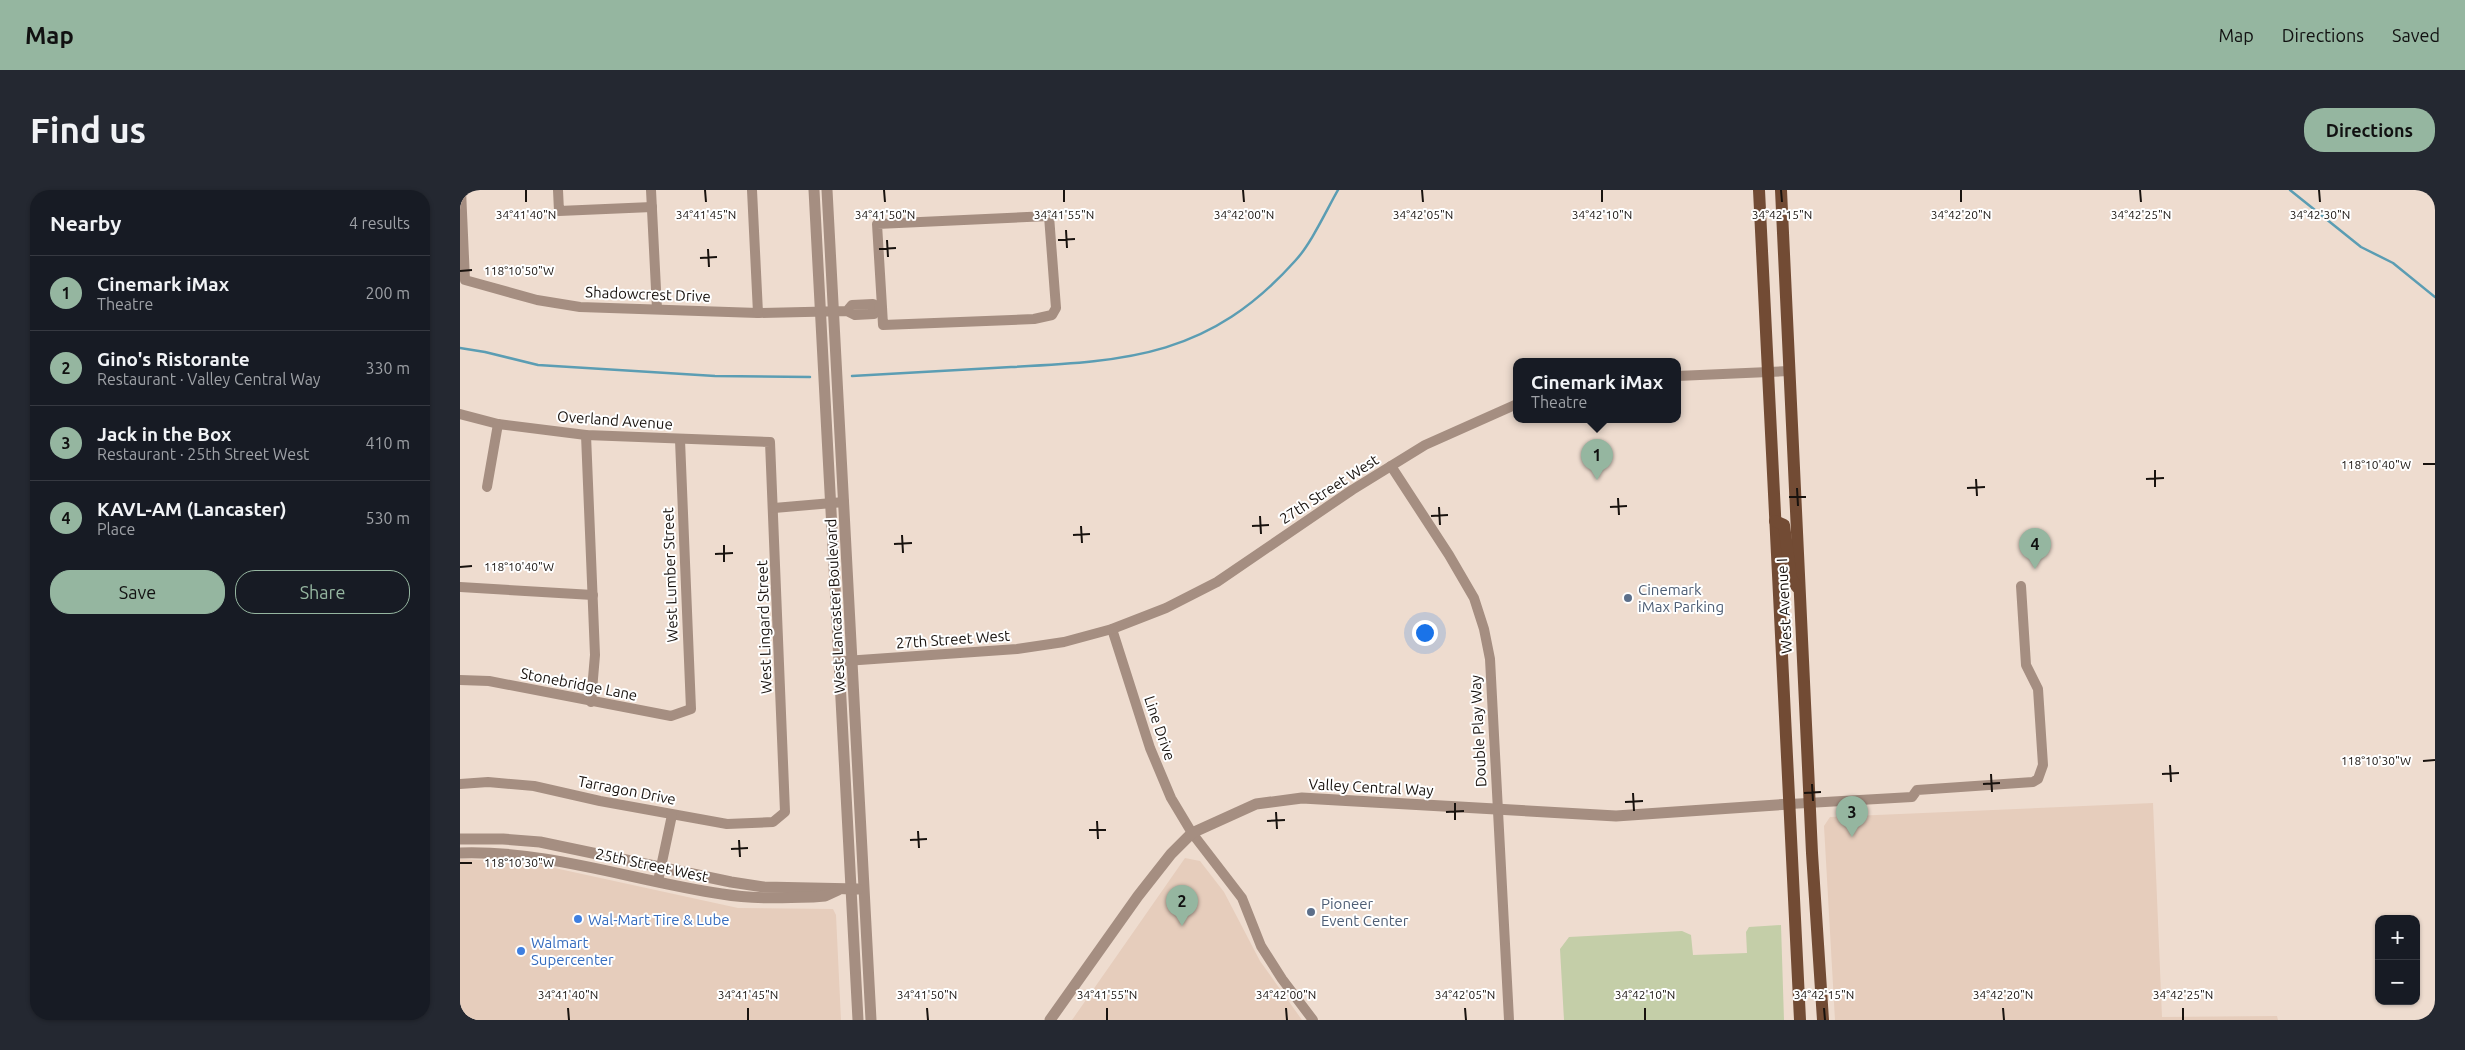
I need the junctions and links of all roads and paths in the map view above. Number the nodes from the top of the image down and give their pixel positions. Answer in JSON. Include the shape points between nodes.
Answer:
{"nodes":[{"id":1,"x":461,"y":190,"type":"edge"},
{"id":2,"x":558,"y":190,"type":"edge"},
{"id":3,"x":651,"y":190,"type":"edge"},
{"id":4,"x":752,"y":190,"type":"edge"},
{"id":5,"x":814,"y":190,"type":"edge"},
{"id":6,"x":827,"y":190,"type":"edge"},
{"id":7,"x":1759,"y":190,"type":"edge"},
{"id":8,"x":1781,"y":190,"type":"edge"},
{"id":9,"x":652,"y":207,"type":"junction"},
{"id":10,"x":880,"y":307,"type":"junction"},
{"id":11,"x":657,"y":309,"type":"junction"},
{"id":12,"x":833,"y":311,"type":"junction"},
{"id":13,"x":820,"y":312,"type":"junction"},
{"id":14,"x":758,"y":313,"type":"junction"},
{"id":15,"x":1789,"y":370,"type":"junction"},
{"id":16,"x":1768,"y":372,"type":"junction"},
{"id":17,"x":1681,"y":376,"type":"edge"},
{"id":18,"x":1513,"y":406,"type":"edge"},
{"id":19,"x":460,"y":414,"type":"edge"},
{"id":20,"x":498,"y":424,"type":"junction"},
{"id":21,"x":586,"y":435,"type":"junction"},
{"id":22,"x":680,"y":440,"type":"junction"},
{"id":23,"x":770,"y":442,"type":"joint"},
{"id":24,"x":1390,"y":466,"type":"junction"},
{"id":25,"x":487,"y":487,"type":"dead end"},
{"id":26,"x":844,"y":502,"type":"junction"},
{"id":27,"x":831,"y":503,"type":"junction"},
{"id":28,"x":774,"y":508,"type":"junction"},
{"id":29,"x":1775,"y":521,"type":"junction"},
{"id":30,"x":2021,"y":586,"type":"dead end"},
{"id":31,"x":460,"y":587,"type":"edge"},
{"id":32,"x":1800,"y":591,"type":"junction"},
{"id":33,"x":593,"y":595,"type":"junction"},
{"id":34,"x":1112,"y":629,"type":"junction"},
{"id":35,"x":853,"y":661,"type":"junction"},
{"id":36,"x":839,"y":662,"type":"junction"},
{"id":37,"x":460,"y":680,"type":"edge"},
{"id":38,"x":591,"y":702,"type":"junction"},
{"id":39,"x":691,"y":709,"type":"joint"},
{"id":40,"x":460,"y":784,"type":"edge"},
{"id":41,"x":1810,"y":803,"type":"junction"},
{"id":42,"x":1790,"y":804,"type":"junction"},
{"id":43,"x":1497,"y":810,"type":"junction"},
{"id":44,"x":785,"y":812,"type":"joint"},
{"id":45,"x":672,"y":815,"type":"junction"},
{"id":46,"x":1192,"y":833,"type":"junction"},
{"id":47,"x":460,"y":839,"type":"edge"},
{"id":48,"x":460,"y":853,"type":"edge"},
{"id":49,"x":662,"y":868,"type":"junction"},
{"id":50,"x":658,"y":881,"type":"junction"},
{"id":51,"x":865,"y":888,"type":"junction"},
{"id":52,"x":852,"y":889,"type":"junction"},
{"id":53,"x":838,"y":890,"type":"junction"},
{"id":54,"x":858,"y":1020,"type":"edge"},
{"id":55,"x":871,"y":1020,"type":"edge"},
{"id":56,"x":1050,"y":1020,"type":"edge"},
{"id":57,"x":1313,"y":1020,"type":"edge"},
{"id":58,"x":1509,"y":1020,"type":"edge"},
{"id":59,"x":1800,"y":1020,"type":"edge"},
{"id":60,"x":1823,"y":1020,"type":"edge"}],
"edges":[{"from":1,"to":11,"type":"street","name":"Shadowcrest Drive","via":[[465,280],[545,302],[580,307]]},
{"from":2,"to":9,"type":"street","via":[[559,211]]},
{"from":3,"to":9,"type":"street"},
{"from":4,"to":14,"type":"street"},
{"from":5,"to":13,"type":"street","name":"West Lancaster Boulevard"},
{"from":6,"to":12,"type":"street","name":"West Lancaster Boulevard"},
{"from":7,"to":16,"type":"main road","name":"West Avenue I"},
{"from":8,"to":15,"type":"main road","name":"West Avenue I"},
{"from":9,"to":11,"type":"street"},
{"from":10,"to":10,"type":"street","via":[[883,325],[1052,316],[1056,308],[1048,216],[877,224]]},
{"from":10,"to":12,"type":"street","name":"Shadowcrest Drive","via":[[874,314]]},
{"from":11,"to":14,"type":"street","name":"Shadowcrest Drive"},
{"from":12,"to":13,"type":"street","name":"Shadowcrest Drive"},
{"from":12,"to":26,"type":"street","name":"West Lancaster Boulevard"},
{"from":13,"to":14,"type":"street","name":"Shadowcrest Drive"},
{"from":13,"to":27,"type":"street","name":"West Lancaster Boulevard"},
{"from":15,"to":16,"type":"street"},
{"from":15,"to":32,"type":"main road","name":"West Avenue I"},
{"from":16,"to":17,"type":"street"},
{"from":16,"to":29,"type":"main road","name":"West Avenue I"},
{"from":18,"to":24,"type":"street","name":"27th Street West","via":[[1425,445]]},
{"from":19,"to":20,"type":"street","name":"Overland Avenue"},
{"from":20,"to":21,"type":"street","name":"Overland Avenue"},
{"from":20,"to":25,"type":"street"},
{"from":21,"to":22,"type":"street","name":"Overland Avenue"},
{"from":21,"to":33,"type":"street"},
{"from":22,"to":23,"type":"street","name":"Overland Avenue"},
{"from":22,"to":39,"type":"street","name":"West Lumber Street"},
{"from":23,"to":28,"type":"street","name":"West Lingard Street"},
{"from":24,"to":34,"type":"street","name":"27th Street West","via":[[1217,582],[1166,608]]},
{"from":24,"to":43,"type":"street","name":"Double Play Way","via":[[1470,591],[1484,629],[1490,659]]},
{"from":26,"to":27,"type":"street"},
{"from":26,"to":35,"type":"street","name":"West Lancaster Boulevard"},
{"from":27,"to":28,"type":"street"},
{"from":27,"to":36,"type":"street","name":"West Lancaster Boulevard"},
{"from":28,"to":44,"type":"street","name":"West Lingard Street"},
{"from":29,"to":32,"type":"main road","via":[[1784,525],[1791,578]]},
{"from":29,"to":42,"type":"main road","name":"West Avenue I"},
{"from":30,"to":41,"type":"street","via":[[2026,664],[2038,689],[2043,765],[2038,779],[2033,782],[1917,790],[1912,797]]},
{"from":31,"to":33,"type":"street"},
{"from":32,"to":41,"type":"main road","name":"West Avenue I"},
{"from":33,"to":38,"type":"street","via":[[595,655]]},
{"from":34,"to":35,"type":"street","name":"27th Street West","via":[[1064,642],[1017,649]]},
{"from":34,"to":46,"type":"street","name":"Line Drive","via":[[1150,748],[1171,798]]},
{"from":35,"to":36,"type":"street","name":"27th Street West"},
{"from":35,"to":51,"type":"street","name":"West Lancaster Boulevard"},
{"from":36,"to":52,"type":"street","name":"West Lancaster Boulevard"},
{"from":37,"to":38,"type":"street","name":"Stonebridge Lane","via":[[489,681]]},
{"from":38,"to":39,"type":"street","name":"Stonebridge Lane","via":[[671,716]]},
{"from":40,"to":45,"type":"street","name":"Tarragon Drive","via":[[488,782],[534,786]]},
{"from":41,"to":42,"type":"street"},
{"from":41,"to":60,"type":"main road","name":"West Avenue I"},
{"from":42,"to":43,"type":"street","name":"Valley Central Way","via":[[1616,816]]},
{"from":42,"to":59,"type":"main road","name":"West Avenue I"},
{"from":43,"to":46,"type":"street","name":"Valley Central Way","via":[[1302,798],[1256,804]]},
{"from":43,"to":58,"type":"street","name":"Double Play Way"},
{"from":44,"to":45,"type":"street","name":"Tarragon Drive","via":[[773,822],[727,824]]},
{"from":45,"to":49,"type":"street"},
{"from":46,"to":56,"type":"street","name":"Valley Central Way","via":[[1138,896]]},
{"from":46,"to":57,"type":"street","name":"Line Drive","via":[[1242,898],[1261,946]]},
{"from":47,"to":49,"type":"street","name":"25th Street West","via":[[540,842]]},
{"from":48,"to":50,"type":"street","name":"25th Street West","via":[[541,857]]},
{"from":49,"to":50,"type":"street"},
{"from":49,"to":53,"type":"street","name":"25th Street West","via":[[731,882]]},
{"from":50,"to":53,"type":"street","name":"25th Street West","via":[[723,894],[763,897],[825,896]]},
{"from":51,"to":52,"type":"street","name":"25th Street West"},
{"from":51,"to":55,"type":"street","name":"West Lancaster Boulevard"},
{"from":52,"to":53,"type":"street","name":"25th Street West"},
{"from":52,"to":54,"type":"street","name":"West Lancaster Boulevard"}]}
